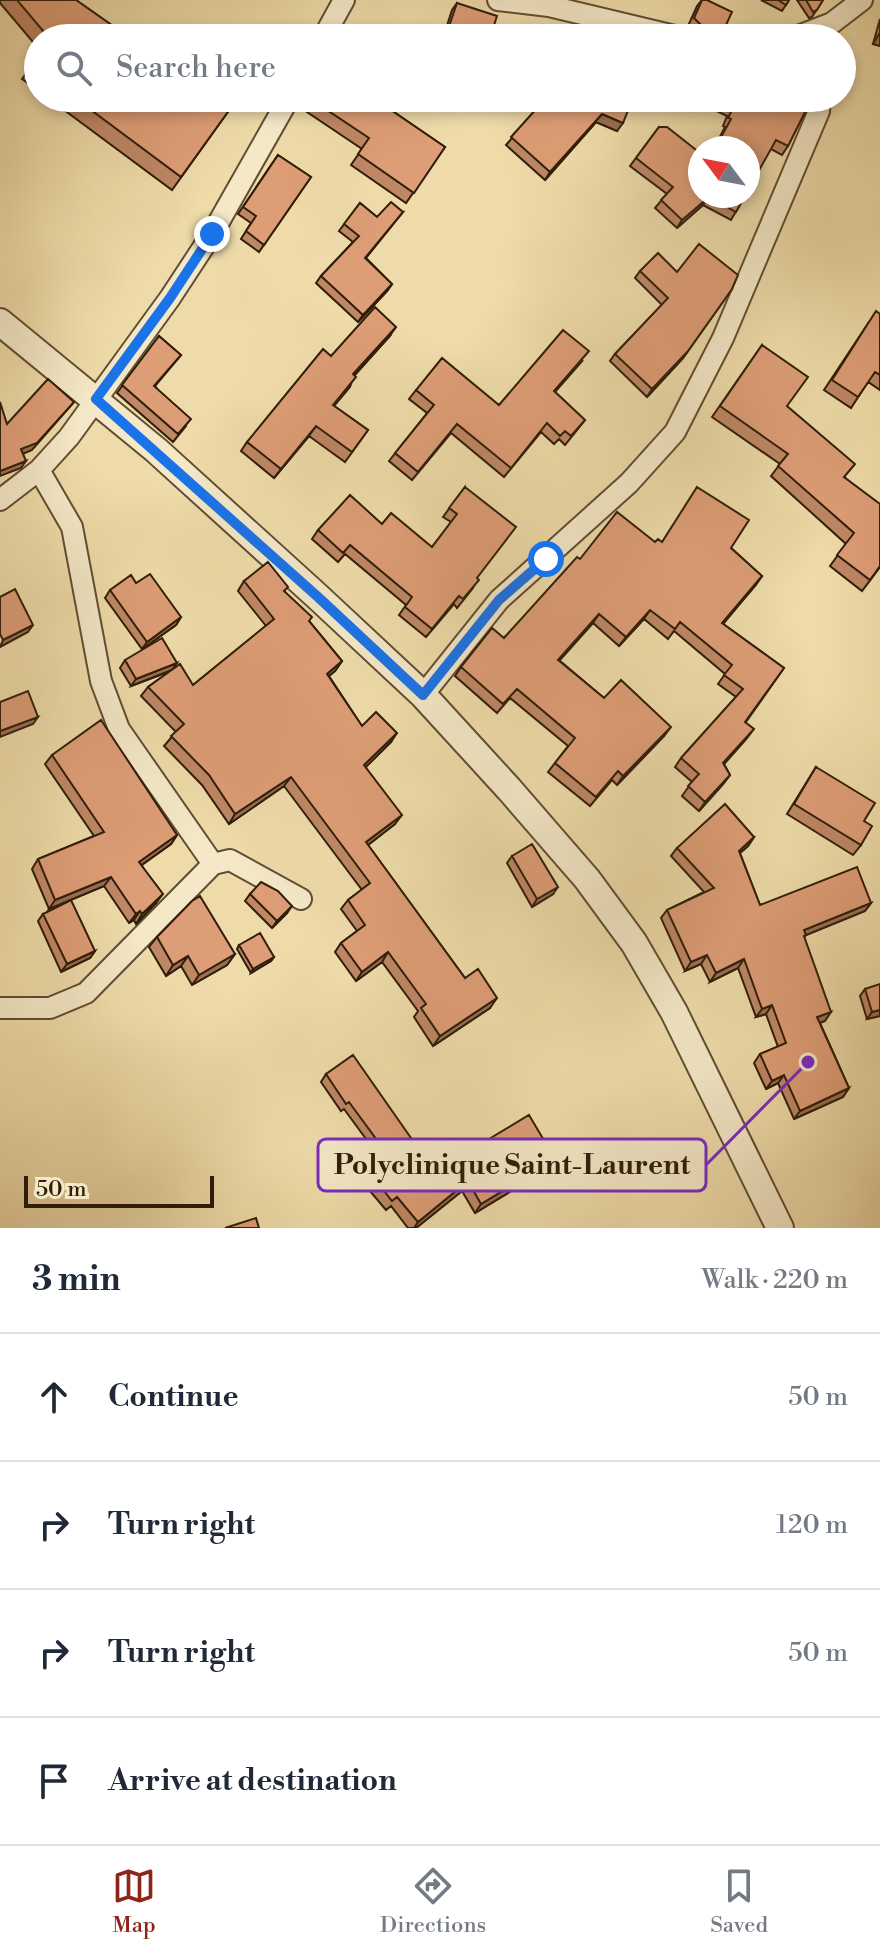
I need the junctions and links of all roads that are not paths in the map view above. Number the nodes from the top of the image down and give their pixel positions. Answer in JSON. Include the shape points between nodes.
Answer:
{"nodes":[{"id":1,"x":344,"y":0,"type":"edge"},
{"id":2,"x":498,"y":0,"type":"edge"},
{"id":3,"x":862,"y":0,"type":"edge"},
{"id":4,"x":331,"y":24,"type":"edge"},
{"id":5,"x":624,"y":24,"type":"edge"},
{"id":6,"x":829,"y":24,"type":"edge"},
{"id":7,"x":281,"y":112,"type":"edge"},
{"id":8,"x":819,"y":112,"type":"edge"},
{"id":9,"x":0,"y":322,"type":"edge"},
{"id":10,"x":96,"y":399,"type":"junction"},
{"id":11,"x":39,"y":470,"type":"junction"},
{"id":12,"x":0,"y":500,"type":"edge"},
{"id":13,"x":423,"y":695,"type":"junction"},
{"id":14,"x":213,"y":864,"type":"junction"},
{"id":15,"x":301,"y":899,"type":"dead end"},
{"id":16,"x":0,"y":1008,"type":"edge"},
{"id":17,"x":780,"y":1228,"type":"edge"}],
"edges":[{"from":1,"to":4,"type":"street"},
{"from":2,"to":5,"type":"street"},
{"from":3,"to":6,"type":"street"},
{"from":7,"to":10,"type":"street","via":[[212,234]]},
{"from":8,"to":13,"type":"street","via":[[723,338],[675,432],[629,483],[499,600]]},
{"from":9,"to":10,"type":"street"},
{"from":10,"to":11,"type":"street"},
{"from":10,"to":13,"type":"street"},
{"from":11,"to":12,"type":"street"},
{"from":11,"to":14,"type":"street","via":[[72,527],[101,681],[119,729]]},
{"from":13,"to":17,"type":"street","via":[[587,879],[634,943],[681,1025]]},
{"from":14,"to":15,"type":"street","via":[[230,860]]},
{"from":14,"to":16,"type":"street","via":[[86,993],[50,1008]]}]}
